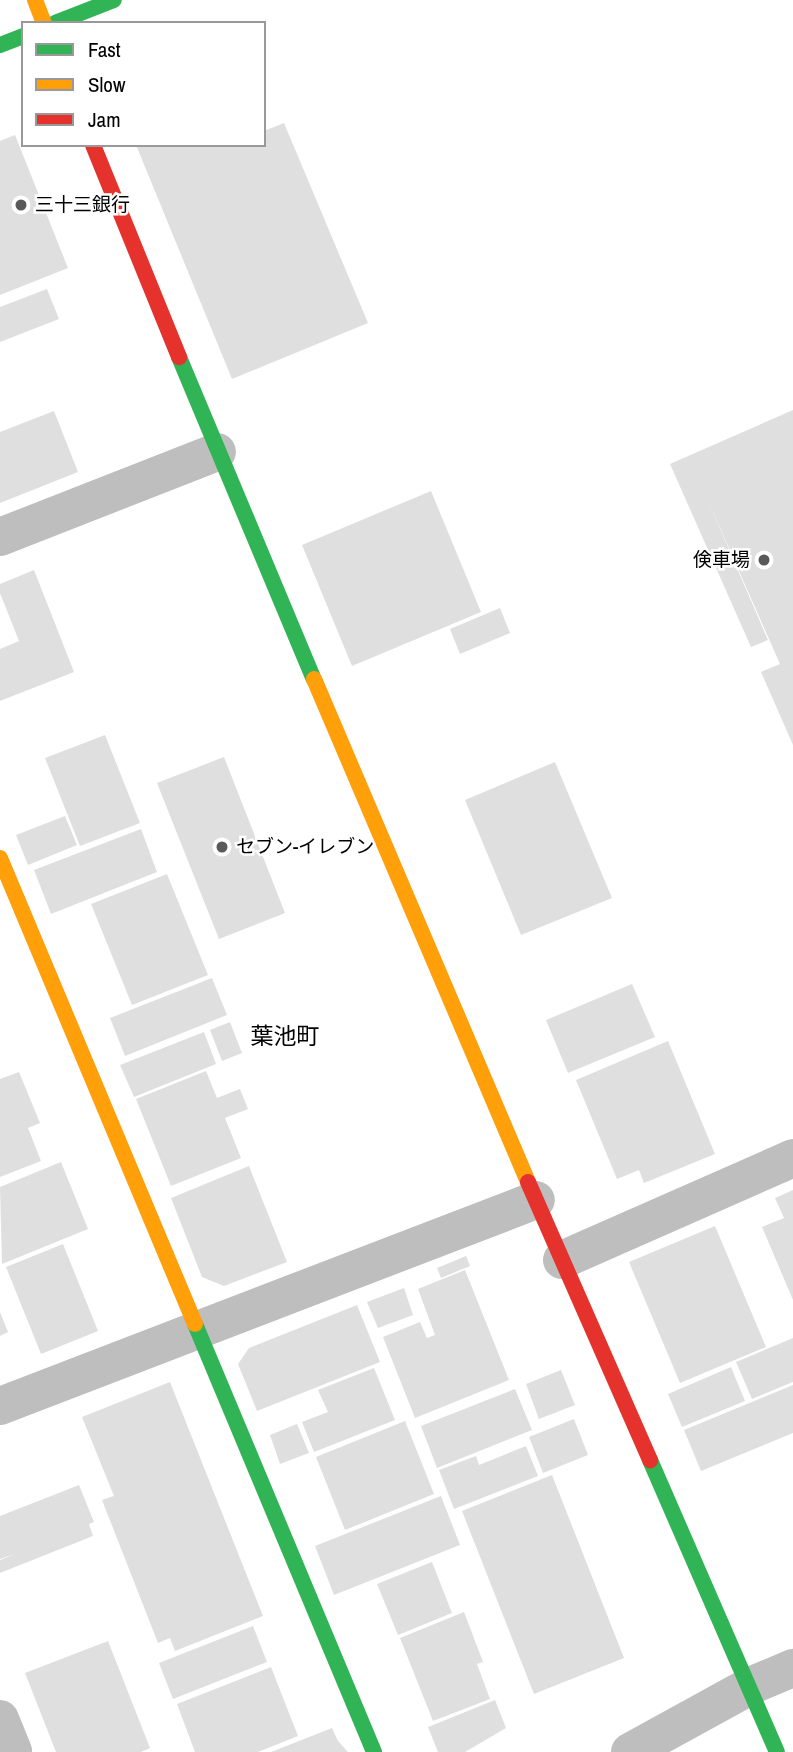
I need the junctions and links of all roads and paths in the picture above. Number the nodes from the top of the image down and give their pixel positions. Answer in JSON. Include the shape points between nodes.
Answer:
{"nodes":[{"id":1,"x":35,"y":0,"type":"edge"},
{"id":2,"x":114,"y":0,"type":"edge"},
{"id":3,"x":43,"y":21,"type":"edge"},
{"id":4,"x":60,"y":21,"type":"edge"},
{"id":5,"x":21,"y":37,"type":"edge"},
{"id":6,"x":0,"y":45,"type":"edge"},
{"id":7,"x":94,"y":147,"type":"edge"},
{"id":8,"x":217,"y":452,"type":"junction"},
{"id":9,"x":0,"y":537,"type":"edge"},
{"id":10,"x":0,"y":858,"type":"edge"},
{"id":11,"x":793,"y":1158,"type":"edge"},
{"id":12,"x":536,"y":1200,"type":"junction"},
{"id":13,"x":562,"y":1260,"type":"junction"},
{"id":14,"x":197,"y":1331,"type":"junction"},
{"id":15,"x":0,"y":1406,"type":"edge"},
{"id":16,"x":793,"y":1668,"type":"edge"},
{"id":17,"x":750,"y":1686,"type":"junction"},
{"id":18,"x":0,"y":1719,"type":"edge"},
{"id":19,"x":13,"y":1752,"type":"edge"},
{"id":20,"x":374,"y":1752,"type":"edge"},
{"id":21,"x":630,"y":1752,"type":"edge"},
{"id":22,"x":777,"y":1752,"type":"edge"}],
"edges":[{"from":1,"to":3,"type":"street"},
{"from":2,"to":4,"type":"street"},
{"from":5,"to":6,"type":"street"},
{"from":7,"to":8,"type":"street"},
{"from":8,"to":9,"type":"street"},
{"from":8,"to":12,"type":"street"},
{"from":10,"to":14,"type":"street"},
{"from":11,"to":13,"type":"street"},
{"from":12,"to":13,"type":"street"},
{"from":12,"to":14,"type":"street"},
{"from":13,"to":17,"type":"street"},
{"from":14,"to":15,"type":"street"},
{"from":14,"to":20,"type":"street"},
{"from":16,"to":17,"type":"street"},
{"from":17,"to":21,"type":"street"},
{"from":17,"to":22,"type":"street"},
{"from":18,"to":19,"type":"street"}]}
